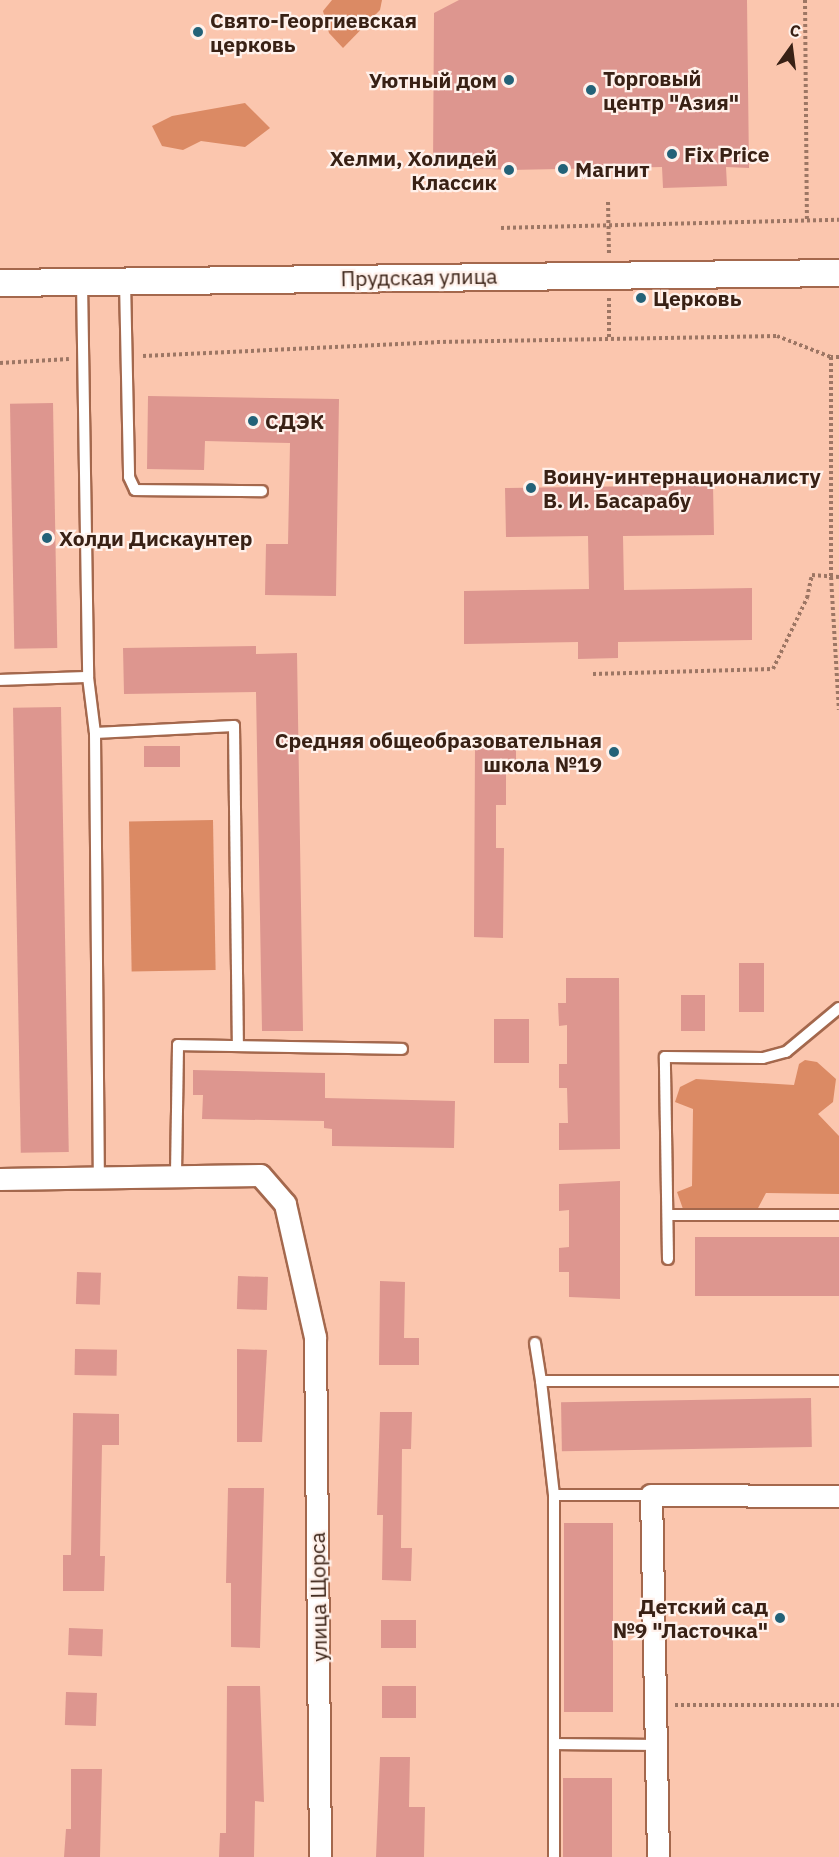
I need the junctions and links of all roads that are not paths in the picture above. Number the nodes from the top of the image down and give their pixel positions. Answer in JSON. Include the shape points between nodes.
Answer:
{"nodes":[{"id":1,"x":839,"y":273,"type":"edge"},
{"id":2,"x":126,"y":281,"type":"junction"},
{"id":3,"x":82,"y":282,"type":"junction"},
{"id":4,"x":0,"y":283,"type":"edge"},
{"id":5,"x":262,"y":491,"type":"dead end"},
{"id":6,"x":88,"y":677,"type":"junction"},
{"id":7,"x":0,"y":680,"type":"edge"},
{"id":8,"x":95,"y":733,"type":"junction"},
{"id":9,"x":839,"y":1008,"type":"edge"},
{"id":10,"x":238,"y":1046,"type":"junction"},
{"id":11,"x":402,"y":1049,"type":"dead end"},
{"id":12,"x":177,"y":1174,"type":"junction"},
{"id":13,"x":99,"y":1175,"type":"junction"},
{"id":14,"x":0,"y":1179,"type":"edge"},
{"id":15,"x":668,"y":1215,"type":"junction"},
{"id":16,"x":839,"y":1215,"type":"edge"},
{"id":17,"x":668,"y":1259,"type":"dead end"},
{"id":18,"x":535,"y":1343,"type":"dead end"},
{"id":19,"x":541,"y":1381,"type":"junction"},
{"id":20,"x":839,"y":1381,"type":"edge"},
{"id":21,"x":554,"y":1495,"type":"junction"},
{"id":22,"x":651,"y":1495,"type":"junction"},
{"id":23,"x":839,"y":1496,"type":"edge"},
{"id":24,"x":554,"y":1744,"type":"junction"},
{"id":25,"x":655,"y":1745,"type":"junction"},
{"id":26,"x":320,"y":1857,"type":"edge"},
{"id":27,"x":554,"y":1857,"type":"edge"},
{"id":28,"x":658,"y":1857,"type":"edge"}],
"edges":[{"from":1,"to":2,"type":"street","name":"Прудская улица"},
{"from":2,"to":3,"type":"street","name":"Прудская улица"},
{"from":2,"to":5,"type":"lane","via":[[129,477],[135,490]]},
{"from":3,"to":4,"type":"street","name":"Прудская улица"},
{"from":3,"to":6,"type":"lane"},
{"from":6,"to":7,"type":"lane"},
{"from":6,"to":8,"type":"lane"},
{"from":8,"to":10,"type":"lane","via":[[234,726]]},
{"from":8,"to":13,"type":"lane"},
{"from":9,"to":15,"type":"lane","via":[[786,1052],[763,1058],[665,1057]]},
{"from":10,"to":11,"type":"lane"},
{"from":10,"to":12,"type":"lane","via":[[178,1045]]},
{"from":12,"to":13,"type":"street","name":"улица Щорса"},
{"from":12,"to":26,"type":"street","name":"улица Щорса","via":[[260,1175],[285,1204],[315,1337]]},
{"from":13,"to":14,"type":"street","name":"улица Щорса"},
{"from":15,"to":16,"type":"lane"},
{"from":15,"to":17,"type":"lane"},
{"from":18,"to":19,"type":"lane"},
{"from":19,"to":20,"type":"lane"},
{"from":19,"to":21,"type":"lane"},
{"from":21,"to":22,"type":"lane"},
{"from":21,"to":24,"type":"lane"},
{"from":22,"to":23,"type":"street"},
{"from":22,"to":25,"type":"street"},
{"from":24,"to":25,"type":"lane"},
{"from":24,"to":27,"type":"lane"},
{"from":25,"to":28,"type":"street"}]}
